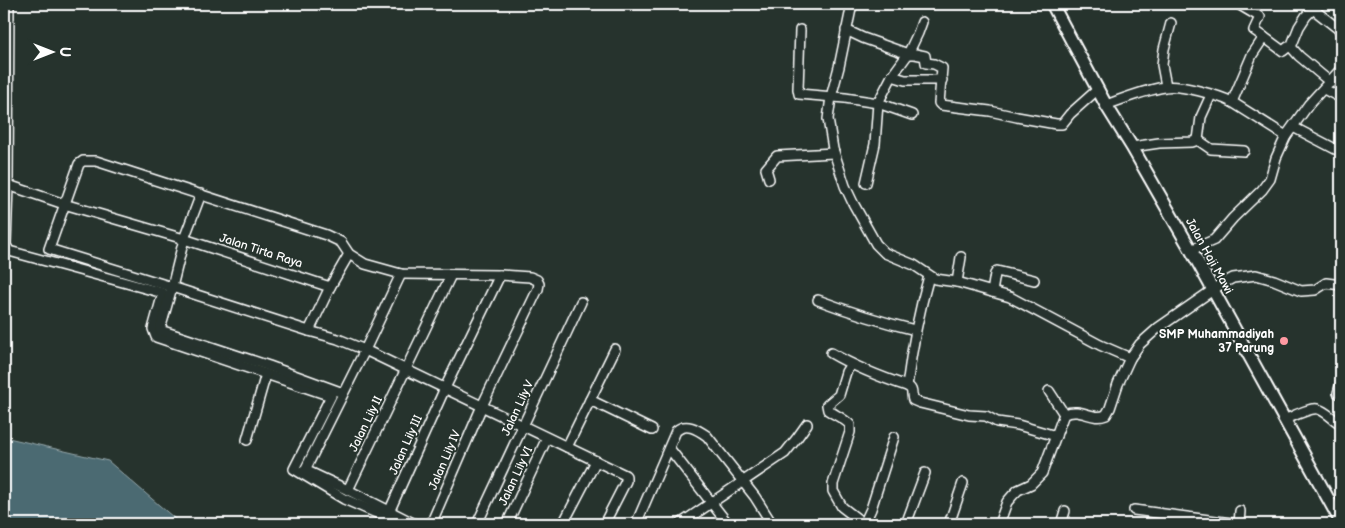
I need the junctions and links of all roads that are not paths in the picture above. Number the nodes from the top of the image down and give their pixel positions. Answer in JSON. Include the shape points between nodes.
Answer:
{"nodes":[{"id":1,"x":9,"y":4,"type":"edge"},
{"id":2,"x":852,"y":4,"type":"edge"},
{"id":3,"x":1052,"y":4,"type":"edge"},
{"id":4,"x":1238,"y":4,"type":"edge"},
{"id":5,"x":1315,"y":6,"type":"edge"},
{"id":6,"x":922,"y":22,"type":"dead end"},
{"id":7,"x":1171,"y":23,"type":"dead end"},
{"id":8,"x":800,"y":30,"type":"dead end"},
{"id":9,"x":846,"y":30,"type":"junction"},
{"id":10,"x":1341,"y":31,"type":"edge"},
{"id":11,"x":1264,"y":37,"type":"junction"},
{"id":12,"x":1291,"y":47,"type":"junction"},
{"id":13,"x":908,"y":54,"type":"junction"},
{"id":14,"x":1341,"y":69,"type":"edge"},
{"id":15,"x":892,"y":76,"type":"junction"},
{"id":16,"x":942,"y":80,"type":"junction"},
{"id":17,"x":1327,"y":85,"type":"junction"},
{"id":18,"x":1166,"y":86,"type":"junction"},
{"id":19,"x":1097,"y":90,"type":"junction"},
{"id":20,"x":1211,"y":95,"type":"junction"},
{"id":21,"x":831,"y":97,"type":"junction"},
{"id":22,"x":1341,"y":98,"type":"edge"},
{"id":23,"x":1232,"y":102,"type":"junction"},
{"id":24,"x":878,"y":103,"type":"junction"},
{"id":25,"x":1106,"y":105,"type":"junction"},
{"id":26,"x":912,"y":115,"type":"dead end"},
{"id":27,"x":1293,"y":127,"type":"junction"},
{"id":28,"x":1286,"y":136,"type":"junction"},
{"id":29,"x":1198,"y":140,"type":"junction"},
{"id":30,"x":1132,"y":147,"type":"junction"},
{"id":31,"x":1244,"y":151,"type":"dead end"},
{"id":32,"x":834,"y":152,"type":"junction"},
{"id":33,"x":1341,"y":152,"type":"edge"},
{"id":34,"x":768,"y":180,"type":"dead end"},
{"id":35,"x":866,"y":183,"type":"dead end"},
{"id":36,"x":8,"y":185,"type":"junction"},
{"id":37,"x":201,"y":194,"type":"junction"},
{"id":38,"x":64,"y":204,"type":"junction"},
{"id":39,"x":184,"y":239,"type":"junction"},
{"id":40,"x":1191,"y":250,"type":"junction"},
{"id":41,"x":349,"y":254,"type":"junction"},
{"id":42,"x":962,"y":257,"type":"dead end"},
{"id":43,"x":401,"y":274,"type":"junction"},
{"id":44,"x":451,"y":275,"type":"junction"},
{"id":45,"x":500,"y":275,"type":"junction"},
{"id":46,"x":930,"y":276,"type":"junction"},
{"id":47,"x":1034,"y":280,"type":"dead end"},
{"id":48,"x":957,"y":282,"type":"junction"},
{"id":49,"x":1341,"y":285,"type":"edge"},
{"id":50,"x":172,"y":287,"type":"junction"},
{"id":51,"x":330,"y":287,"type":"junction"},
{"id":52,"x":1212,"y":290,"type":"junction"},
{"id":53,"x":992,"y":292,"type":"junction"},
{"id":54,"x":818,"y":300,"type":"dead end"},
{"id":55,"x":581,"y":302,"type":"dead end"},
{"id":56,"x":915,"y":330,"type":"junction"},
{"id":57,"x":309,"y":331,"type":"junction"},
{"id":58,"x":615,"y":349,"type":"dead end"},
{"id":59,"x":365,"y":350,"type":"junction"},
{"id":60,"x":831,"y":353,"type":"dead end"},
{"id":61,"x":1130,"y":358,"type":"junction"},
{"id":62,"x":851,"y":364,"type":"junction"},
{"id":63,"x":406,"y":370,"type":"junction"},
{"id":64,"x":266,"y":374,"type":"junction"},
{"id":65,"x":1341,"y":383,"type":"edge"},
{"id":66,"x":907,"y":386,"type":"junction"},
{"id":67,"x":445,"y":388,"type":"junction"},
{"id":68,"x":1049,"y":391,"type":"dead end"},
{"id":69,"x":344,"y":393,"type":"junction"},
{"id":70,"x":1338,"y":393,"type":"dead end"},
{"id":71,"x":590,"y":400,"type":"junction"},
{"id":72,"x":482,"y":406,"type":"junction"},
{"id":73,"x":1064,"y":414,"type":"junction"},
{"id":74,"x":1284,"y":420,"type":"junction"},
{"id":75,"x":807,"y":424,"type":"dead end"},
{"id":76,"x":1341,"y":424,"type":"edge"},
{"id":77,"x":524,"y":426,"type":"junction"},
{"id":78,"x":652,"y":430,"type":"dead end"},
{"id":79,"x":1056,"y":436,"type":"junction"},
{"id":80,"x":894,"y":437,"type":"dead end"},
{"id":81,"x":547,"y":438,"type":"junction"},
{"id":82,"x":247,"y":440,"type":"dead end"},
{"id":83,"x":567,"y":447,"type":"junction"},
{"id":84,"x":669,"y":448,"type":"junction"},
{"id":85,"x":596,"y":461,"type":"junction"},
{"id":86,"x":925,"y":473,"type":"dead end"},
{"id":87,"x":742,"y":481,"type":"junction"},
{"id":88,"x":963,"y":483,"type":"dead end"},
{"id":89,"x":348,"y":490,"type":"junction"},
{"id":90,"x":711,"y":502,"type":"junction"},
{"id":91,"x":1134,"y":510,"type":"dead end"},
{"id":92,"x":1065,"y":511,"type":"dead end"},
{"id":93,"x":1240,"y":511,"type":"dead end"},
{"id":94,"x":389,"y":512,"type":"junction"},
{"id":95,"x":1340,"y":517,"type":"edge"},
{"id":96,"x":402,"y":524,"type":"edge"},
{"id":97,"x":415,"y":524,"type":"edge"},
{"id":98,"x":431,"y":524,"type":"edge"},
{"id":99,"x":477,"y":524,"type":"edge"},
{"id":100,"x":507,"y":524,"type":"edge"},
{"id":101,"x":563,"y":524,"type":"edge"},
{"id":102,"x":604,"y":524,"type":"edge"},
{"id":103,"x":636,"y":524,"type":"edge"},
{"id":104,"x":680,"y":524,"type":"edge"},
{"id":105,"x":728,"y":524,"type":"edge"},
{"id":106,"x":772,"y":524,"type":"edge"},
{"id":107,"x":864,"y":524,"type":"edge"},
{"id":108,"x":906,"y":524,"type":"edge"},
{"id":109,"x":949,"y":524,"type":"edge"},
{"id":110,"x":999,"y":524,"type":"edge"},
{"id":111,"x":1060,"y":524,"type":"edge"},
{"id":112,"x":1239,"y":524,"type":"edge"}],
"edges":[{"from":1,"to":36,"type":"street"},
{"from":2,"to":9,"type":"street"},
{"from":3,"to":19,"type":"street","name":"Jalan Haji Mawi"},
{"from":4,"to":11,"type":"street","via":[[1260,17],[1254,30]]},
{"from":5,"to":10,"type":"street"},
{"from":5,"to":12,"type":"street","via":[[1299,27]]},
{"from":6,"to":13,"type":"street"},
{"from":7,"to":18,"type":"street","via":[[1162,65]]},
{"from":8,"to":21,"type":"street","via":[[798,93]]},
{"from":9,"to":13,"type":"street"},
{"from":9,"to":21,"type":"street"},
{"from":11,"to":12,"type":"street","via":[[1283,51]]},
{"from":11,"to":23,"type":"street","via":[[1252,54]]},
{"from":12,"to":17,"type":"street"},
{"from":13,"to":15,"type":"street"},
{"from":13,"to":16,"type":"street","via":[[925,56],[926,63],[942,68]]},
{"from":14,"to":17,"type":"street"},
{"from":15,"to":16,"type":"street","via":[[905,80]]},
{"from":15,"to":24,"type":"street"},
{"from":16,"to":19,"type":"street","via":[[941,106],[990,111],[1056,124],[1062,124]]},
{"from":17,"to":22,"type":"street"},
{"from":17,"to":27,"type":"street"},
{"from":18,"to":20,"type":"street"},
{"from":18,"to":25,"type":"street"},
{"from":19,"to":25,"type":"street","name":"Jalan Haji Mawi"},
{"from":20,"to":23,"type":"street"},
{"from":20,"to":29,"type":"street","via":[[1202,117]]},
{"from":21,"to":24,"type":"street"},
{"from":21,"to":32,"type":"street","via":[[828,119]]},
{"from":23,"to":28,"type":"street"},
{"from":24,"to":26,"type":"street"},
{"from":24,"to":35,"type":"street","via":[[875,144]]},
{"from":25,"to":30,"type":"street","name":"Jalan Haji Mawi"},
{"from":27,"to":28,"type":"street"},
{"from":27,"to":33,"type":"street"},
{"from":28,"to":40,"type":"street","via":[[1270,179],[1262,190],[1214,240]]},
{"from":29,"to":30,"type":"street"},
{"from":29,"to":31,"type":"street","via":[[1211,148]]},
{"from":30,"to":40,"type":"street","name":"Jalan Haji Mawi"},
{"from":32,"to":34,"type":"street","via":[[776,156],[766,169]]},
{"from":32,"to":46,"type":"street","via":[[853,203],[876,244],[885,253],[914,265]]},
{"from":36,"to":38,"type":"street","name":"Jalan Tirta Raya"},
{"from":36,"to":64,"type":"street","via":[[6,245],[9,251],[163,293],[153,330],[156,337]]},
{"from":37,"to":38,"type":"street","via":[[87,160],[79,164]]},
{"from":37,"to":39,"type":"street"},
{"from":37,"to":41,"type":"street","via":[[334,238]]},
{"from":38,"to":39,"type":"street","name":"Jalan Tirta Raya"},
{"from":38,"to":50,"type":"street","via":[[49,250]]},
{"from":39,"to":50,"type":"street"},
{"from":39,"to":51,"type":"street","name":"Jalan Tirta Raya"},
{"from":40,"to":52,"type":"street","name":"Jalan Haji Mawi"},
{"from":41,"to":43,"type":"street","via":[[365,264]]},
{"from":41,"to":51,"type":"street"},
{"from":42,"to":48,"type":"street"},
{"from":43,"to":44,"type":"street"},
{"from":43,"to":59,"type":"street"},
{"from":44,"to":45,"type":"street"},
{"from":44,"to":63,"type":"street","name":"Jalan Lily II"},
{"from":45,"to":67,"type":"street","name":"Jalan Lily III"},
{"from":45,"to":72,"type":"street","name":"Jalan Lily IV","via":[[535,278],[539,286]]},
{"from":46,"to":48,"type":"street"},
{"from":46,"to":56,"type":"street"},
{"from":47,"to":53,"type":"street","via":[[997,271]]},
{"from":48,"to":53,"type":"street"},
{"from":49,"to":52,"type":"street","via":[[1326,282],[1315,290],[1301,291],[1256,275],[1233,278]]},
{"from":50,"to":57,"type":"street"},
{"from":50,"to":69,"type":"street","via":[[160,330]]},
{"from":51,"to":57,"type":"street"},
{"from":52,"to":61,"type":"street","via":[[1158,328]]},
{"from":52,"to":74,"type":"street","name":"Jalan Haji Mawi"},
{"from":53,"to":61,"type":"street","via":[[1028,306]]},
{"from":54,"to":56,"type":"street"},
{"from":55,"to":77,"type":"street","name":"Jalan Lily V"},
{"from":56,"to":66,"type":"street"},
{"from":57,"to":59,"type":"street"},
{"from":58,"to":71,"type":"street"},
{"from":59,"to":63,"type":"street"},
{"from":59,"to":69,"type":"street"},
{"from":60,"to":62,"type":"street"},
{"from":61,"to":73,"type":"street","via":[[1106,415],[1096,417],[1075,411]]},
{"from":62,"to":66,"type":"street"},
{"from":62,"to":107,"type":"street","via":[[839,394],[828,405],[828,410],[850,425],[832,484],[842,507]]},
{"from":63,"to":67,"type":"street"},
{"from":63,"to":89,"type":"street","name":"Jalan Lily II"},
{"from":64,"to":82,"type":"street"},
{"from":64,"to":96,"type":"street","via":[[331,396],[294,469],[344,499]]},
{"from":65,"to":70,"type":"street"},
{"from":66,"to":79,"type":"street","via":[[911,388],[913,400],[920,403],[986,416],[997,422],[1027,426]]},
{"from":67,"to":72,"type":"street"},
{"from":67,"to":94,"type":"street","name":"Jalan Lily III"},
{"from":68,"to":73,"type":"street"},
{"from":69,"to":89,"type":"street","via":[[305,470]]},
{"from":71,"to":78,"type":"street"},
{"from":71,"to":83,"type":"street"},
{"from":72,"to":77,"type":"street"},
{"from":72,"to":98,"type":"street","name":"Jalan Lily IV"},
{"from":73,"to":79,"type":"street"},
{"from":74,"to":76,"type":"street","via":[[1318,409]]},
{"from":74,"to":95,"type":"street","name":"Jalan Haji Mawi"},
{"from":75,"to":87,"type":"street","via":[[785,453]]},
{"from":77,"to":81,"type":"street"},
{"from":77,"to":99,"type":"street","name":"Jalan Lily V"},
{"from":79,"to":110,"type":"street","via":[[1042,473],[1007,502]]},
{"from":80,"to":107,"type":"street"},
{"from":81,"to":83,"type":"street"},
{"from":81,"to":100,"type":"street","name":"Jalan Lily VI"},
{"from":83,"to":85,"type":"street"},
{"from":84,"to":87,"type":"street","via":[[681,427],[700,431]]},
{"from":84,"to":90,"type":"street"},
{"from":84,"to":103,"type":"street"},
{"from":85,"to":101,"type":"street"},
{"from":85,"to":102,"type":"street","via":[[626,476]]},
{"from":86,"to":108,"type":"street"},
{"from":87,"to":90,"type":"street"},
{"from":87,"to":106,"type":"street"},
{"from":88,"to":109,"type":"street"},
{"from":89,"to":94,"type":"street"},
{"from":90,"to":104,"type":"street"},
{"from":90,"to":105,"type":"street"},
{"from":91,"to":112,"type":"street"},
{"from":92,"to":111,"type":"street"},
{"from":93,"to":112,"type":"street"},
{"from":94,"to":97,"type":"street"}]}
